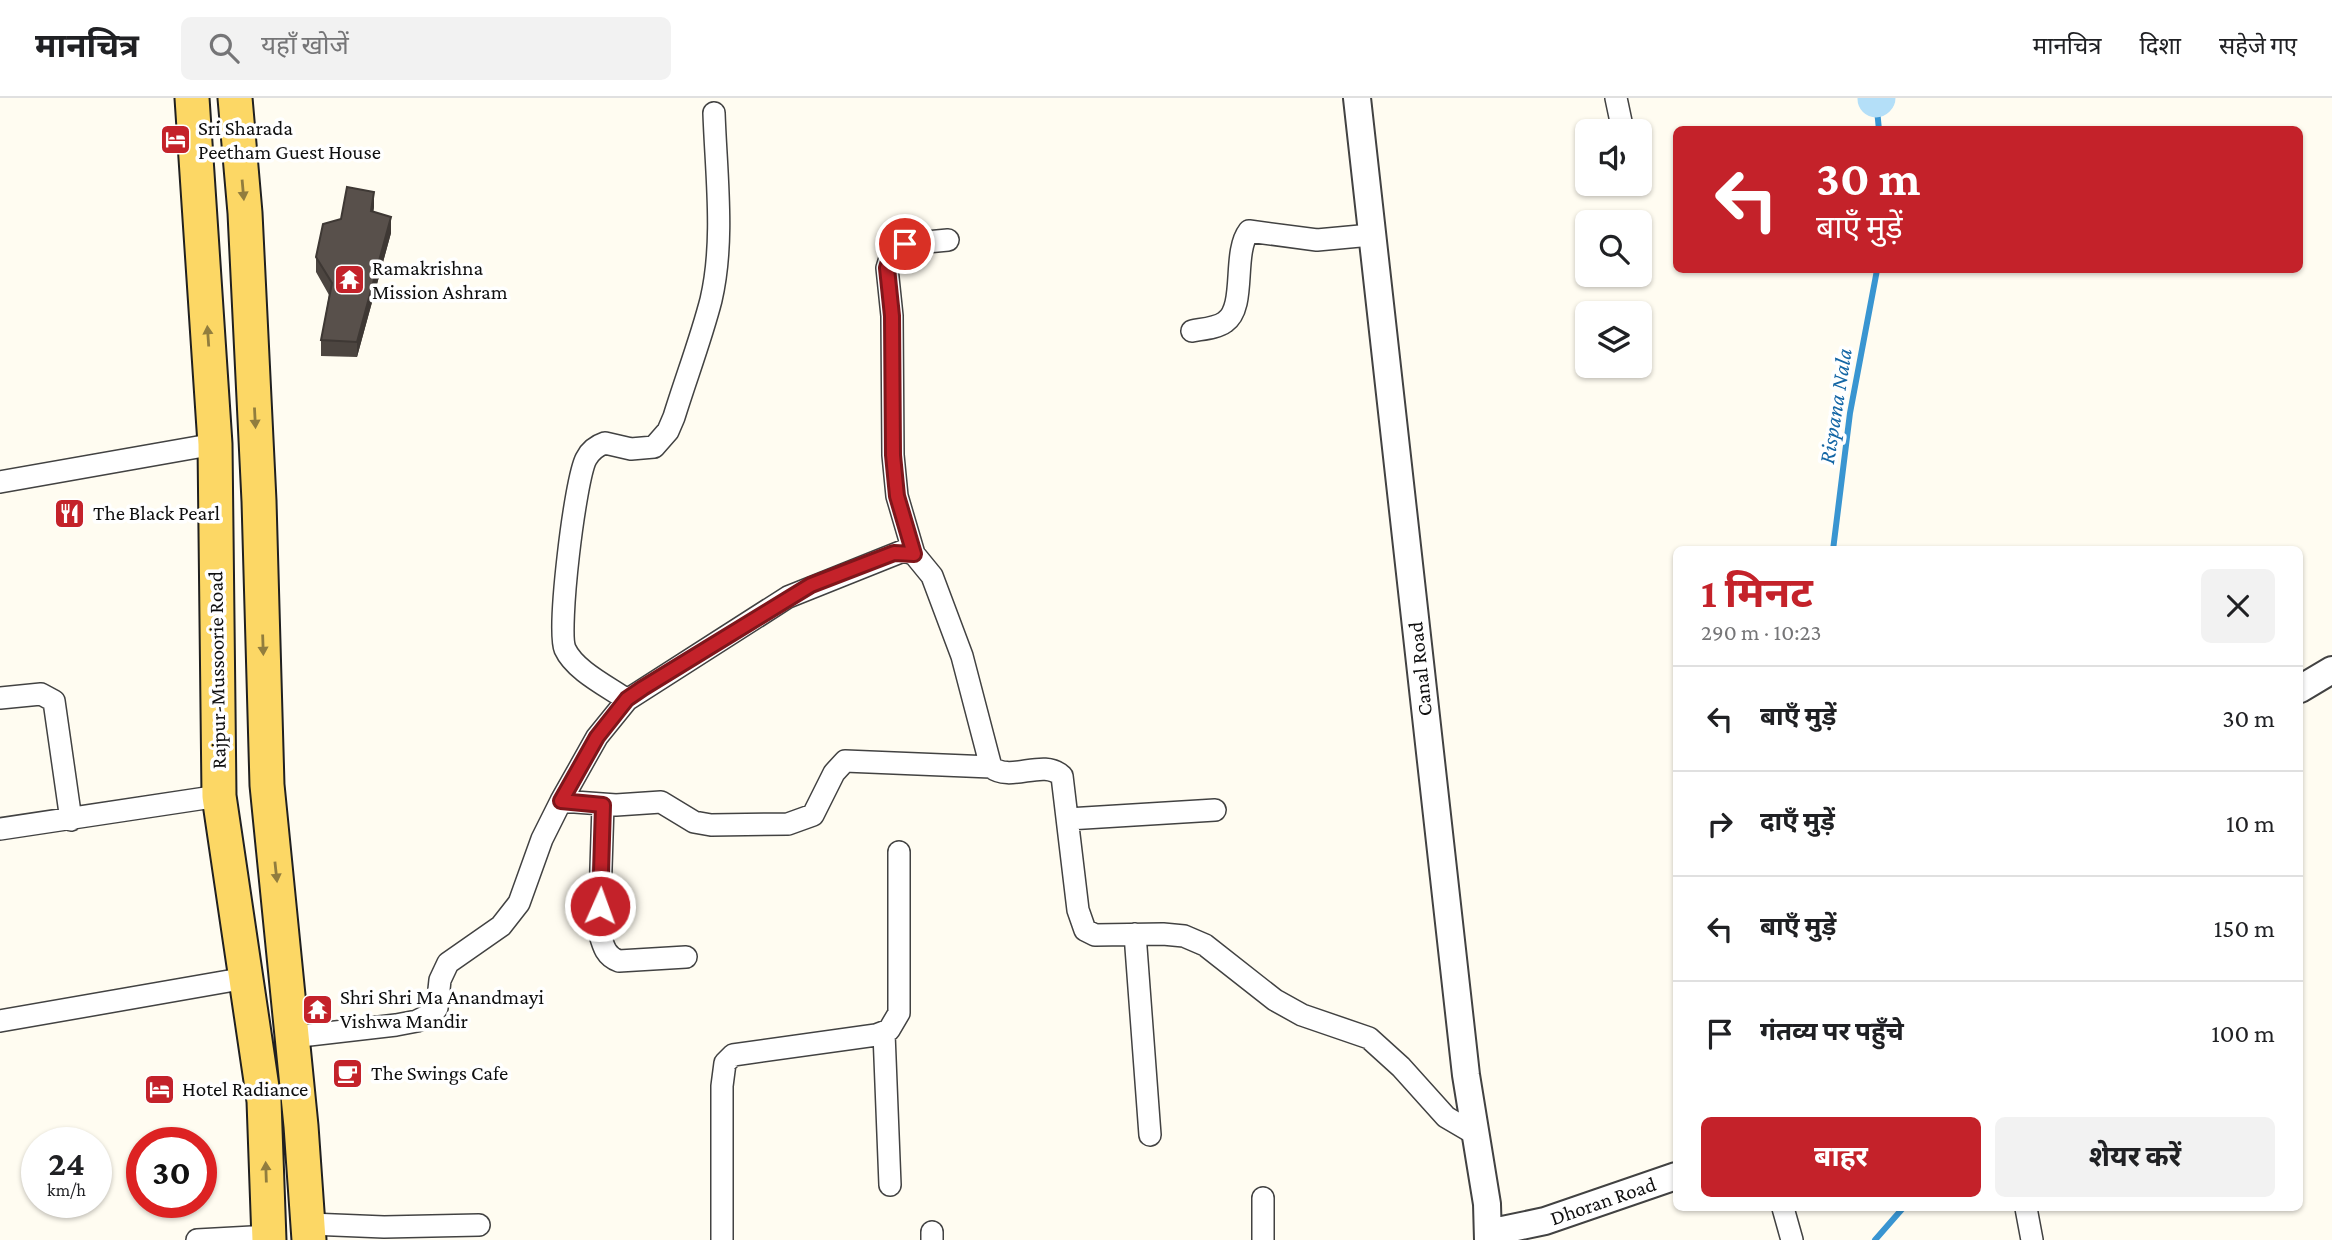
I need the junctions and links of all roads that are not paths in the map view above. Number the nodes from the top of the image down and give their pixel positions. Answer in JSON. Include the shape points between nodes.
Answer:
{"nodes":[{"id":1,"x":192,"y":98,"type":"edge"},
{"id":2,"x":235,"y":98,"type":"edge"},
{"id":3,"x":1357,"y":98,"type":"edge"},
{"id":4,"x":1616,"y":98,"type":"edge"},
{"id":5,"x":714,"y":113,"type":"dead end"},
{"id":6,"x":1620,"y":119,"type":"edge"},
{"id":7,"x":1371,"y":235,"type":"junction"},
{"id":8,"x":948,"y":240,"type":"dead end"},
{"id":9,"x":1192,"y":331,"type":"dead end"},
{"id":10,"x":215,"y":444,"type":"junction"},
{"id":11,"x":0,"y":482,"type":"edge"},
{"id":12,"x":914,"y":554,"type":"junction"},
{"id":13,"x":2332,"y":670,"type":"edge"},
{"id":14,"x":2303,"y":687,"type":"edge"},
{"id":15,"x":0,"y":698,"type":"edge"},
{"id":16,"x":627,"y":699,"type":"junction"},
{"id":17,"x":991,"y":767,"type":"junction"},
{"id":18,"x":219,"y":796,"type":"junction"},
{"id":19,"x":561,"y":801,"type":"junction"},
{"id":20,"x":603,"y":805,"type":"junction"},
{"id":21,"x":1215,"y":810,"type":"dead end"},
{"id":22,"x":1068,"y":819,"type":"junction"},
{"id":23,"x":71,"y":820,"type":"junction"},
{"id":24,"x":0,"y":830,"type":"edge"},
{"id":25,"x":900,"y":852,"type":"dead end"},
{"id":26,"x":1135,"y":934,"type":"junction"},
{"id":27,"x":686,"y":957,"type":"dead end"},
{"id":28,"x":246,"y":978,"type":"junction"},
{"id":29,"x":0,"y":1021,"type":"edge"},
{"id":30,"x":884,"y":1033,"type":"junction"},
{"id":31,"x":292,"y":1037,"type":"junction"},
{"id":32,"x":1475,"y":1134,"type":"junction"},
{"id":33,"x":1150,"y":1135,"type":"dead end"},
{"id":34,"x":1673,"y":1177,"type":"edge"},
{"id":35,"x":890,"y":1185,"type":"dead end"},
{"id":36,"x":1263,"y":1198,"type":"dead end"},
{"id":37,"x":1784,"y":1211,"type":"edge"},
{"id":38,"x":2027,"y":1211,"type":"edge"},
{"id":39,"x":479,"y":1225,"type":"dead end"},
{"id":40,"x":309,"y":1232,"type":"edge"},
{"id":41,"x":1488,"y":1236,"type":"edge"},
{"id":42,"x":269,"y":1238,"type":"edge"},
{"id":43,"x":197,"y":1240,"type":"edge"},
{"id":44,"x":722,"y":1240,"type":"edge"},
{"id":45,"x":1263,"y":1240,"type":"edge"},
{"id":46,"x":1792,"y":1240,"type":"edge"},
{"id":47,"x":2032,"y":1240,"type":"edge"}],
"edges":[{"from":10,"to":1,"type":"main road","name":"Rajpur-Mussoorie Road","one_way":true},
{"from":2,"to":31,"type":"main road","one_way":true,"via":[[259,501],[267,785]]},
{"from":3,"to":7,"type":"street","name":"Canal Road"},
{"from":4,"to":6,"type":"street"},
{"from":5,"to":16,"type":"street","via":[[714,278],[674,417],[654,447],[631,449],[605,443],[591,451],[575,495],[564,644],[569,656]]},
{"from":7,"to":9,"type":"street","via":[[1317,240],[1249,231],[1233,313],[1220,324]]},
{"from":7,"to":32,"type":"street","name":"Canal Road"},
{"from":8,"to":12,"type":"street","via":[[905,244],[892,252],[887,268],[893,455],[897,496]]},
{"from":10,"to":11,"type":"street"},
{"from":10,"to":18,"type":"main road","name":"Rajpur-Mussoorie Road"},
{"from":12,"to":16,"type":"street","via":[[894,553],[788,597]]},
{"from":12,"to":17,"type":"street","via":[[932,576],[962,656]]},
{"from":13,"to":14,"type":"street"},
{"from":15,"to":23,"type":"street","via":[[41,694],[54,701]]},
{"from":16,"to":19,"type":"street","via":[[597,737]]},
{"from":17,"to":20,"type":"street","via":[[845,761],[813,816],[788,824],[711,825],[694,822],[661,803]]},
{"from":17,"to":22,"type":"street","via":[[998,772],[1048,769],[1058,773]]},
{"from":18,"to":23,"type":"street"},
{"from":18,"to":28,"type":"main road","name":"Rajpur-Mussoorie Road"},
{"from":19,"to":20,"type":"street"},
{"from":19,"to":31,"type":"street","via":[[519,903],[501,926],[448,963],[433,1013],[396,1025]]},
{"from":20,"to":27,"type":"street","via":[[599,931],[604,949],[620,961]]},
{"from":21,"to":22,"type":"street"},
{"from":22,"to":26,"type":"street","via":[[1078,910],[1085,930],[1096,935]]},
{"from":23,"to":24,"type":"street"},
{"from":25,"to":30,"type":"street","via":[[899,1013]]},
{"from":26,"to":32,"type":"street","via":[[1184,936],[1205,945],[1275,1000],[1302,1015],[1369,1038],[1446,1117]]},
{"from":26,"to":33,"type":"street"},
{"from":28,"to":29,"type":"street"},
{"from":42,"to":28,"type":"main road","name":"Rajpur-Mussoorie Road","one_way":true,"via":[[264,1101]]},
{"from":30,"to":35,"type":"street"},
{"from":30,"to":44,"type":"street","via":[[733,1055],[725,1063]]},
{"from":31,"to":40,"type":"main road"},
{"from":32,"to":41,"type":"street","name":"Canal Road"},
{"from":34,"to":41,"type":"street","name":"Dhoran Road"},
{"from":36,"to":45,"type":"street"},
{"from":37,"to":46,"type":"street"},
{"from":38,"to":47,"type":"street"},
{"from":39,"to":40,"type":"street"},
{"from":42,"to":43,"type":"street"}]}
